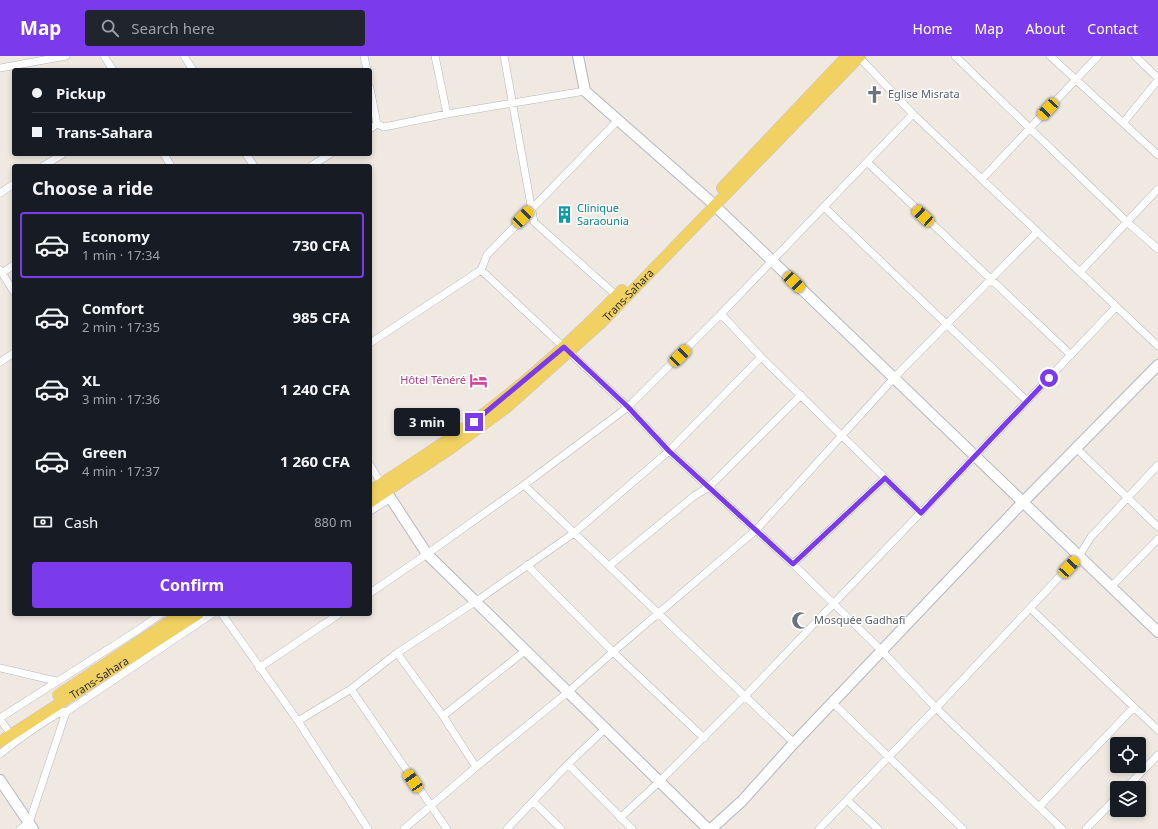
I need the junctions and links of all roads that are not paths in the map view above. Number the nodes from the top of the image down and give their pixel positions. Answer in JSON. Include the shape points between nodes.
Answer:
{"nodes":[{"id":1,"x":66,"y":56,"type":"edge"},
{"id":2,"x":104,"y":56,"type":"edge"},
{"id":3,"x":184,"y":56,"type":"edge"},
{"id":4,"x":364,"y":56,"type":"edge"},
{"id":5,"x":435,"y":56,"type":"edge"},
{"id":6,"x":504,"y":56,"type":"edge"},
{"id":7,"x":578,"y":56,"type":"edge"},
{"id":8,"x":847,"y":56,"type":"edge"},
{"id":9,"x":955,"y":56,"type":"edge"},
{"id":10,"x":1050,"y":56,"type":"edge"},
{"id":11,"x":1098,"y":56,"type":"edge"},
{"id":12,"x":1135,"y":56,"type":"edge"},
{"id":13,"x":860,"y":57,"type":"edge"},
{"id":14,"x":28,"y":59,"type":"edge"},
{"id":15,"x":0,"y":68,"type":"edge"},
{"id":16,"x":112,"y":68,"type":"edge"},
{"id":17,"x":192,"y":68,"type":"edge"},
{"id":18,"x":367,"y":68,"type":"edge"},
{"id":19,"x":831,"y":79,"type":"junction"},
{"id":20,"x":1076,"y":79,"type":"junction"},
{"id":21,"x":1158,"y":79,"type":"edge"},
{"id":22,"x":585,"y":92,"type":"junction"},
{"id":23,"x":372,"y":98,"type":"edge"},
{"id":24,"x":512,"y":103,"type":"junction"},
{"id":25,"x":446,"y":114,"type":"junction"},
{"id":26,"x":913,"y":114,"type":"junction"},
{"id":27,"x":618,"y":120,"type":"junction"},
{"id":28,"x":1123,"y":123,"type":"junction"},
{"id":29,"x":377,"y":124,"type":"junction"},
{"id":30,"x":372,"y":128,"type":"edge"},
{"id":31,"x":1030,"y":128,"type":"junction"},
{"id":32,"x":1158,"y":155,"type":"edge"},
{"id":33,"x":59,"y":156,"type":"edge"},
{"id":34,"x":327,"y":156,"type":"edge"},
{"id":35,"x":867,"y":162,"type":"junction"},
{"id":36,"x":46,"y":164,"type":"edge"},
{"id":37,"x":314,"y":164,"type":"edge"},
{"id":38,"x":982,"y":179,"type":"junction"},
{"id":39,"x":12,"y":185,"type":"edge"},
{"id":40,"x":1158,"y":189,"type":"edge"},
{"id":41,"x":0,"y":193,"type":"edge"},
{"id":42,"x":712,"y":204,"type":"junction"},
{"id":43,"x":824,"y":207,"type":"junction"},
{"id":44,"x":532,"y":208,"type":"junction"},
{"id":45,"x":1127,"y":222,"type":"junction"},
{"id":46,"x":1038,"y":232,"type":"junction"},
{"id":47,"x":1158,"y":249,"type":"edge"},
{"id":48,"x":772,"y":261,"type":"junction"},
{"id":49,"x":12,"y":266,"type":"edge"},
{"id":50,"x":481,"y":270,"type":"junction"},
{"id":51,"x":1,"y":272,"type":"edge"},
{"id":52,"x":1080,"y":272,"type":"junction"},
{"id":53,"x":991,"y":280,"type":"junction"},
{"id":54,"x":632,"y":285,"type":"junction"},
{"id":55,"x":12,"y":289,"type":"edge"},
{"id":56,"x":616,"y":296,"type":"junction"},
{"id":57,"x":1116,"y":307,"type":"junction"},
{"id":58,"x":721,"y":314,"type":"junction"},
{"id":59,"x":947,"y":324,"type":"junction"},
{"id":60,"x":372,"y":341,"type":"edge"},
{"id":61,"x":1158,"y":346,"type":"edge"},
{"id":62,"x":566,"y":350,"type":"junction"},
{"id":63,"x":12,"y":354,"type":"edge"},
{"id":64,"x":1071,"y":355,"type":"junction"},
{"id":65,"x":761,"y":357,"type":"junction"},
{"id":66,"x":0,"y":362,"type":"edge"},
{"id":67,"x":1158,"y":365,"type":"edge"},
{"id":68,"x":894,"y":378,"type":"junction"},
{"id":69,"x":801,"y":395,"type":"junction"},
{"id":70,"x":1027,"y":401,"type":"junction"},
{"id":71,"x":628,"y":407,"type":"junction"},
{"id":72,"x":842,"y":435,"type":"junction"},
{"id":73,"x":1076,"y":448,"type":"junction"},
{"id":74,"x":669,"y":451,"type":"junction"},
{"id":75,"x":975,"y":456,"type":"junction"},
{"id":76,"x":1158,"y":465,"type":"edge"},
{"id":77,"x":372,"y":468,"type":"edge"},
{"id":78,"x":885,"y":478,"type":"junction"},
{"id":79,"x":524,"y":485,"type":"junction"},
{"id":80,"x":709,"y":487,"type":"junction"},
{"id":81,"x":372,"y":491,"type":"edge"},
{"id":82,"x":386,"y":491,"type":"junction"},
{"id":83,"x":1127,"y":498,"type":"junction"},
{"id":84,"x":372,"y":501,"type":"edge"},
{"id":85,"x":1023,"y":502,"type":"junction"},
{"id":86,"x":372,"y":508,"type":"edge"},
{"id":87,"x":921,"y":513,"type":"junction"},
{"id":88,"x":1158,"y":527,"type":"edge"},
{"id":89,"x":756,"y":530,"type":"junction"},
{"id":90,"x":574,"y":533,"type":"junction"},
{"id":91,"x":1158,"y":539,"type":"edge"},
{"id":92,"x":427,"y":554,"type":"junction"},
{"id":93,"x":1079,"y":556,"type":"junction"},
{"id":94,"x":793,"y":564,"type":"junction"},
{"id":95,"x":527,"y":565,"type":"junction"},
{"id":96,"x":609,"y":566,"type":"junction"},
{"id":97,"x":1111,"y":587,"type":"junction"},
{"id":98,"x":372,"y":592,"type":"edge"},
{"id":99,"x":475,"y":602,"type":"junction"},
{"id":100,"x":833,"y":604,"type":"junction"},
{"id":101,"x":1030,"y":608,"type":"junction"},
{"id":102,"x":658,"y":613,"type":"junction"},
{"id":103,"x":158,"y":616,"type":"edge"},
{"id":104,"x":178,"y":616,"type":"edge"},
{"id":105,"x":195,"y":616,"type":"edge"},
{"id":106,"x":209,"y":616,"type":"edge"},
{"id":107,"x":223,"y":616,"type":"edge"},
{"id":108,"x":336,"y":616,"type":"edge"},
{"id":109,"x":1156,"y":626,"type":"edge"},
{"id":110,"x":526,"y":650,"type":"junction"},
{"id":111,"x":882,"y":651,"type":"junction"},
{"id":112,"x":613,"y":652,"type":"junction"},
{"id":113,"x":397,"y":653,"type":"junction"},
{"id":114,"x":0,"y":668,"type":"edge"},
{"id":115,"x":259,"y":668,"type":"junction"},
{"id":116,"x":56,"y":681,"type":"junction"},
{"id":117,"x":351,"y":689,"type":"junction"},
{"id":118,"x":568,"y":692,"type":"junction"},
{"id":119,"x":745,"y":696,"type":"junction"},
{"id":120,"x":833,"y":703,"type":"junction"},
{"id":121,"x":1134,"y":707,"type":"junction"},
{"id":122,"x":936,"y":708,"type":"junction"},
{"id":123,"x":66,"y":712,"type":"junction"},
{"id":124,"x":443,"y":716,"type":"junction"},
{"id":125,"x":0,"y":718,"type":"edge"},
{"id":126,"x":298,"y":721,"type":"junction"},
{"id":127,"x":606,"y":728,"type":"junction"},
{"id":128,"x":1158,"y":730,"type":"edge"},
{"id":129,"x":4,"y":732,"type":"edge"},
{"id":130,"x":704,"y":738,"type":"junction"},
{"id":131,"x":0,"y":742,"type":"edge"},
{"id":132,"x":794,"y":743,"type":"junction"},
{"id":133,"x":0,"y":754,"type":"edge"},
{"id":134,"x":1158,"y":755,"type":"edge"},
{"id":135,"x":889,"y":756,"type":"junction"},
{"id":136,"x":568,"y":764,"type":"junction"},
{"id":137,"x":476,"y":767,"type":"junction"},
{"id":138,"x":0,"y":780,"type":"edge"},
{"id":139,"x":660,"y":781,"type":"junction"},
{"id":140,"x":1133,"y":781,"type":"edge"},
{"id":141,"x":847,"y":800,"type":"junction"},
{"id":142,"x":533,"y":801,"type":"junction"},
{"id":143,"x":1110,"y":804,"type":"edge"},
{"id":144,"x":1040,"y":807,"type":"junction"},
{"id":145,"x":431,"y":808,"type":"junction"},
{"id":146,"x":620,"y":818,"type":"junction"},
{"id":147,"x":31,"y":826,"type":"edge"},
{"id":148,"x":20,"y":829,"type":"edge"},
{"id":149,"x":368,"y":829,"type":"edge"},
{"id":150,"x":404,"y":829,"type":"edge"},
{"id":151,"x":447,"y":829,"type":"edge"},
{"id":152,"x":507,"y":829,"type":"edge"},
{"id":153,"x":561,"y":829,"type":"edge"},
{"id":154,"x":632,"y":829,"type":"edge"},
{"id":155,"x":708,"y":829,"type":"edge"},
{"id":156,"x":711,"y":829,"type":"edge"},
{"id":157,"x":819,"y":829,"type":"edge"},
{"id":158,"x":878,"y":829,"type":"edge"},
{"id":159,"x":963,"y":829,"type":"edge"},
{"id":160,"x":1062,"y":829,"type":"edge"},
{"id":161,"x":1086,"y":829,"type":"edge"}],
"edges":[{"from":1,"to":14,"type":"street"},
{"from":2,"to":16,"type":"street"},
{"from":3,"to":17,"type":"street"},
{"from":4,"to":18,"type":"street"},
{"from":5,"to":25,"type":"street"},
{"from":6,"to":24,"type":"street"},
{"from":7,"to":22,"type":"street"},
{"from":8,"to":19,"type":"main road","name":"Trans-Sahara"},
{"from":9,"to":31,"type":"street"},
{"from":10,"to":20,"type":"street"},
{"from":11,"to":20,"type":"street"},
{"from":12,"to":21,"type":"street"},
{"from":13,"to":19,"type":"main road","name":"Trans-Sahara"},
{"from":13,"to":26,"type":"street"},
{"from":14,"to":15,"type":"street"},
{"from":19,"to":42,"type":"main road","name":"Trans-Sahara"},
{"from":20,"to":28,"type":"street"},
{"from":20,"to":31,"type":"street"},
{"from":21,"to":28,"type":"street"},
{"from":22,"to":24,"type":"street"},
{"from":22,"to":27,"type":"street"},
{"from":23,"to":29,"type":"street"},
{"from":24,"to":25,"type":"street"},
{"from":24,"to":44,"type":"street"},
{"from":25,"to":29,"type":"street","via":[[384,127]]},
{"from":26,"to":35,"type":"street"},
{"from":26,"to":38,"type":"street"},
{"from":27,"to":42,"type":"street"},
{"from":27,"to":44,"type":"street"},
{"from":28,"to":32,"type":"street"},
{"from":29,"to":30,"type":"street"},
{"from":31,"to":38,"type":"street"},
{"from":31,"to":45,"type":"street"},
{"from":33,"to":36,"type":"street"},
{"from":34,"to":37,"type":"street"},
{"from":35,"to":43,"type":"street"},
{"from":35,"to":53,"type":"street"},
{"from":38,"to":46,"type":"street"},
{"from":39,"to":41,"type":"street"},
{"from":40,"to":45,"type":"street"},
{"from":42,"to":48,"type":"street"},
{"from":42,"to":54,"type":"main road","name":"Trans-Sahara"},
{"from":43,"to":48,"type":"street"},
{"from":43,"to":59,"type":"street"},
{"from":44,"to":50,"type":"street","via":[[487,255]]},
{"from":44,"to":56,"type":"street","via":[[534,222]]},
{"from":45,"to":47,"type":"street"},
{"from":45,"to":52,"type":"street"},
{"from":46,"to":52,"type":"street"},
{"from":46,"to":53,"type":"street"},
{"from":48,"to":58,"type":"street"},
{"from":48,"to":68,"type":"street"},
{"from":49,"to":51,"type":"street"},
{"from":50,"to":60,"type":"street"},
{"from":50,"to":62,"type":"street"},
{"from":51,"to":55,"type":"street"},
{"from":52,"to":57,"type":"street"},
{"from":53,"to":59,"type":"street"},
{"from":53,"to":64,"type":"street"},
{"from":54,"to":56,"type":"main road","name":"Trans-Sahara"},
{"from":54,"to":62,"type":"main road","name":"Trans-Sahara","via":[[601,323]]},
{"from":56,"to":62,"type":"main road","name":"Trans-Sahara"},
{"from":57,"to":61,"type":"street"},
{"from":57,"to":64,"type":"street"},
{"from":58,"to":65,"type":"street"},
{"from":58,"to":71,"type":"street"},
{"from":59,"to":68,"type":"street"},
{"from":59,"to":70,"type":"street"},
{"from":62,"to":71,"type":"street"},
{"from":62,"to":82,"type":"main road","name":"Trans-Sahara"},
{"from":63,"to":66,"type":"street"},
{"from":64,"to":70,"type":"street"},
{"from":65,"to":69,"type":"street"},
{"from":65,"to":74,"type":"street"},
{"from":67,"to":73,"type":"street"},
{"from":68,"to":72,"type":"street"},
{"from":68,"to":75,"type":"street"},
{"from":69,"to":72,"type":"street"},
{"from":69,"to":80,"type":"street"},
{"from":70,"to":75,"type":"street"},
{"from":71,"to":74,"type":"street"},
{"from":71,"to":79,"type":"street"},
{"from":72,"to":78,"type":"street"},
{"from":72,"to":89,"type":"street"},
{"from":73,"to":83,"type":"street"},
{"from":73,"to":85,"type":"street"},
{"from":74,"to":80,"type":"street"},
{"from":74,"to":90,"type":"street"},
{"from":75,"to":85,"type":"street"},
{"from":75,"to":87,"type":"street"},
{"from":76,"to":83,"type":"street"},
{"from":77,"to":82,"type":"street"},
{"from":78,"to":87,"type":"street"},
{"from":78,"to":94,"type":"street"},
{"from":79,"to":90,"type":"street"},
{"from":79,"to":92,"type":"street"},
{"from":80,"to":89,"type":"street"},
{"from":80,"to":96,"type":"street","via":[[694,496]]},
{"from":81,"to":82,"type":"main road","name":"Trans-Sahara"},
{"from":82,"to":84,"type":"main road","name":"Trans-Sahara"},
{"from":82,"to":86,"type":"street"},
{"from":82,"to":92,"type":"street"},
{"from":83,"to":88,"type":"street"},
{"from":83,"to":93,"type":"street","via":[[1091,536]]},
{"from":85,"to":93,"type":"street"},
{"from":85,"to":111,"type":"street"},
{"from":87,"to":100,"type":"street"},
{"from":89,"to":94,"type":"street"},
{"from":89,"to":102,"type":"street"},
{"from":90,"to":95,"type":"street"},
{"from":90,"to":96,"type":"street"},
{"from":91,"to":97,"type":"street"},
{"from":92,"to":98,"type":"street"},
{"from":92,"to":99,"type":"street"},
{"from":93,"to":97,"type":"street"},
{"from":93,"to":101,"type":"street"},
{"from":94,"to":100,"type":"street"},
{"from":95,"to":99,"type":"street"},
{"from":95,"to":112,"type":"street"},
{"from":96,"to":102,"type":"street"},
{"from":97,"to":109,"type":"street"},
{"from":99,"to":110,"type":"street"},
{"from":99,"to":113,"type":"street"},
{"from":100,"to":111,"type":"street"},
{"from":100,"to":119,"type":"street"},
{"from":101,"to":121,"type":"street"},
{"from":101,"to":122,"type":"street"},
{"from":102,"to":112,"type":"street"},
{"from":102,"to":119,"type":"street"},
{"from":103,"to":116,"type":"street"},
{"from":104,"to":129,"type":"main road","name":"Trans-Sahara"},
{"from":105,"to":131,"type":"main road","name":"Trans-Sahara"},
{"from":106,"to":123,"type":"street"},
{"from":107,"to":115,"type":"street"},
{"from":108,"to":115,"type":"street"},
{"from":110,"to":118,"type":"street"},
{"from":110,"to":124,"type":"street"},
{"from":111,"to":120,"type":"street"},
{"from":111,"to":122,"type":"street"},
{"from":112,"to":118,"type":"street"},
{"from":112,"to":130,"type":"street"},
{"from":113,"to":117,"type":"street"},
{"from":113,"to":124,"type":"street"},
{"from":114,"to":116,"type":"street"},
{"from":115,"to":126,"type":"street"},
{"from":116,"to":125,"type":"street"},
{"from":117,"to":126,"type":"street"},
{"from":117,"to":145,"type":"street"},
{"from":118,"to":127,"type":"street"},
{"from":118,"to":137,"type":"street"},
{"from":119,"to":130,"type":"street"},
{"from":119,"to":132,"type":"street"},
{"from":120,"to":132,"type":"street"},
{"from":120,"to":135,"type":"street"},
{"from":121,"to":128,"type":"street"},
{"from":121,"to":144,"type":"street"},
{"from":122,"to":135,"type":"street"},
{"from":122,"to":144,"type":"street"},
{"from":123,"to":133,"type":"street","via":[[50,718]]},
{"from":123,"to":147,"type":"street"},
{"from":124,"to":137,"type":"street"},
{"from":125,"to":129,"type":"street"},
{"from":126,"to":149,"type":"street"},
{"from":127,"to":136,"type":"street"},
{"from":127,"to":139,"type":"street"},
{"from":130,"to":139,"type":"street"},
{"from":132,"to":156,"type":"street","via":[[742,801]]},
{"from":134,"to":140,"type":"street"},
{"from":135,"to":141,"type":"street"},
{"from":135,"to":159,"type":"street"},
{"from":136,"to":142,"type":"street"},
{"from":136,"to":146,"type":"street"},
{"from":137,"to":145,"type":"street"},
{"from":138,"to":147,"type":"street"},
{"from":139,"to":146,"type":"street"},
{"from":139,"to":155,"type":"street"},
{"from":141,"to":157,"type":"street"},
{"from":141,"to":158,"type":"street"},
{"from":142,"to":152,"type":"street"},
{"from":142,"to":153,"type":"street"},
{"from":143,"to":161,"type":"street"},
{"from":144,"to":160,"type":"street"},
{"from":145,"to":150,"type":"street"},
{"from":145,"to":151,"type":"street"},
{"from":146,"to":154,"type":"street"},
{"from":147,"to":148,"type":"street"}]}
